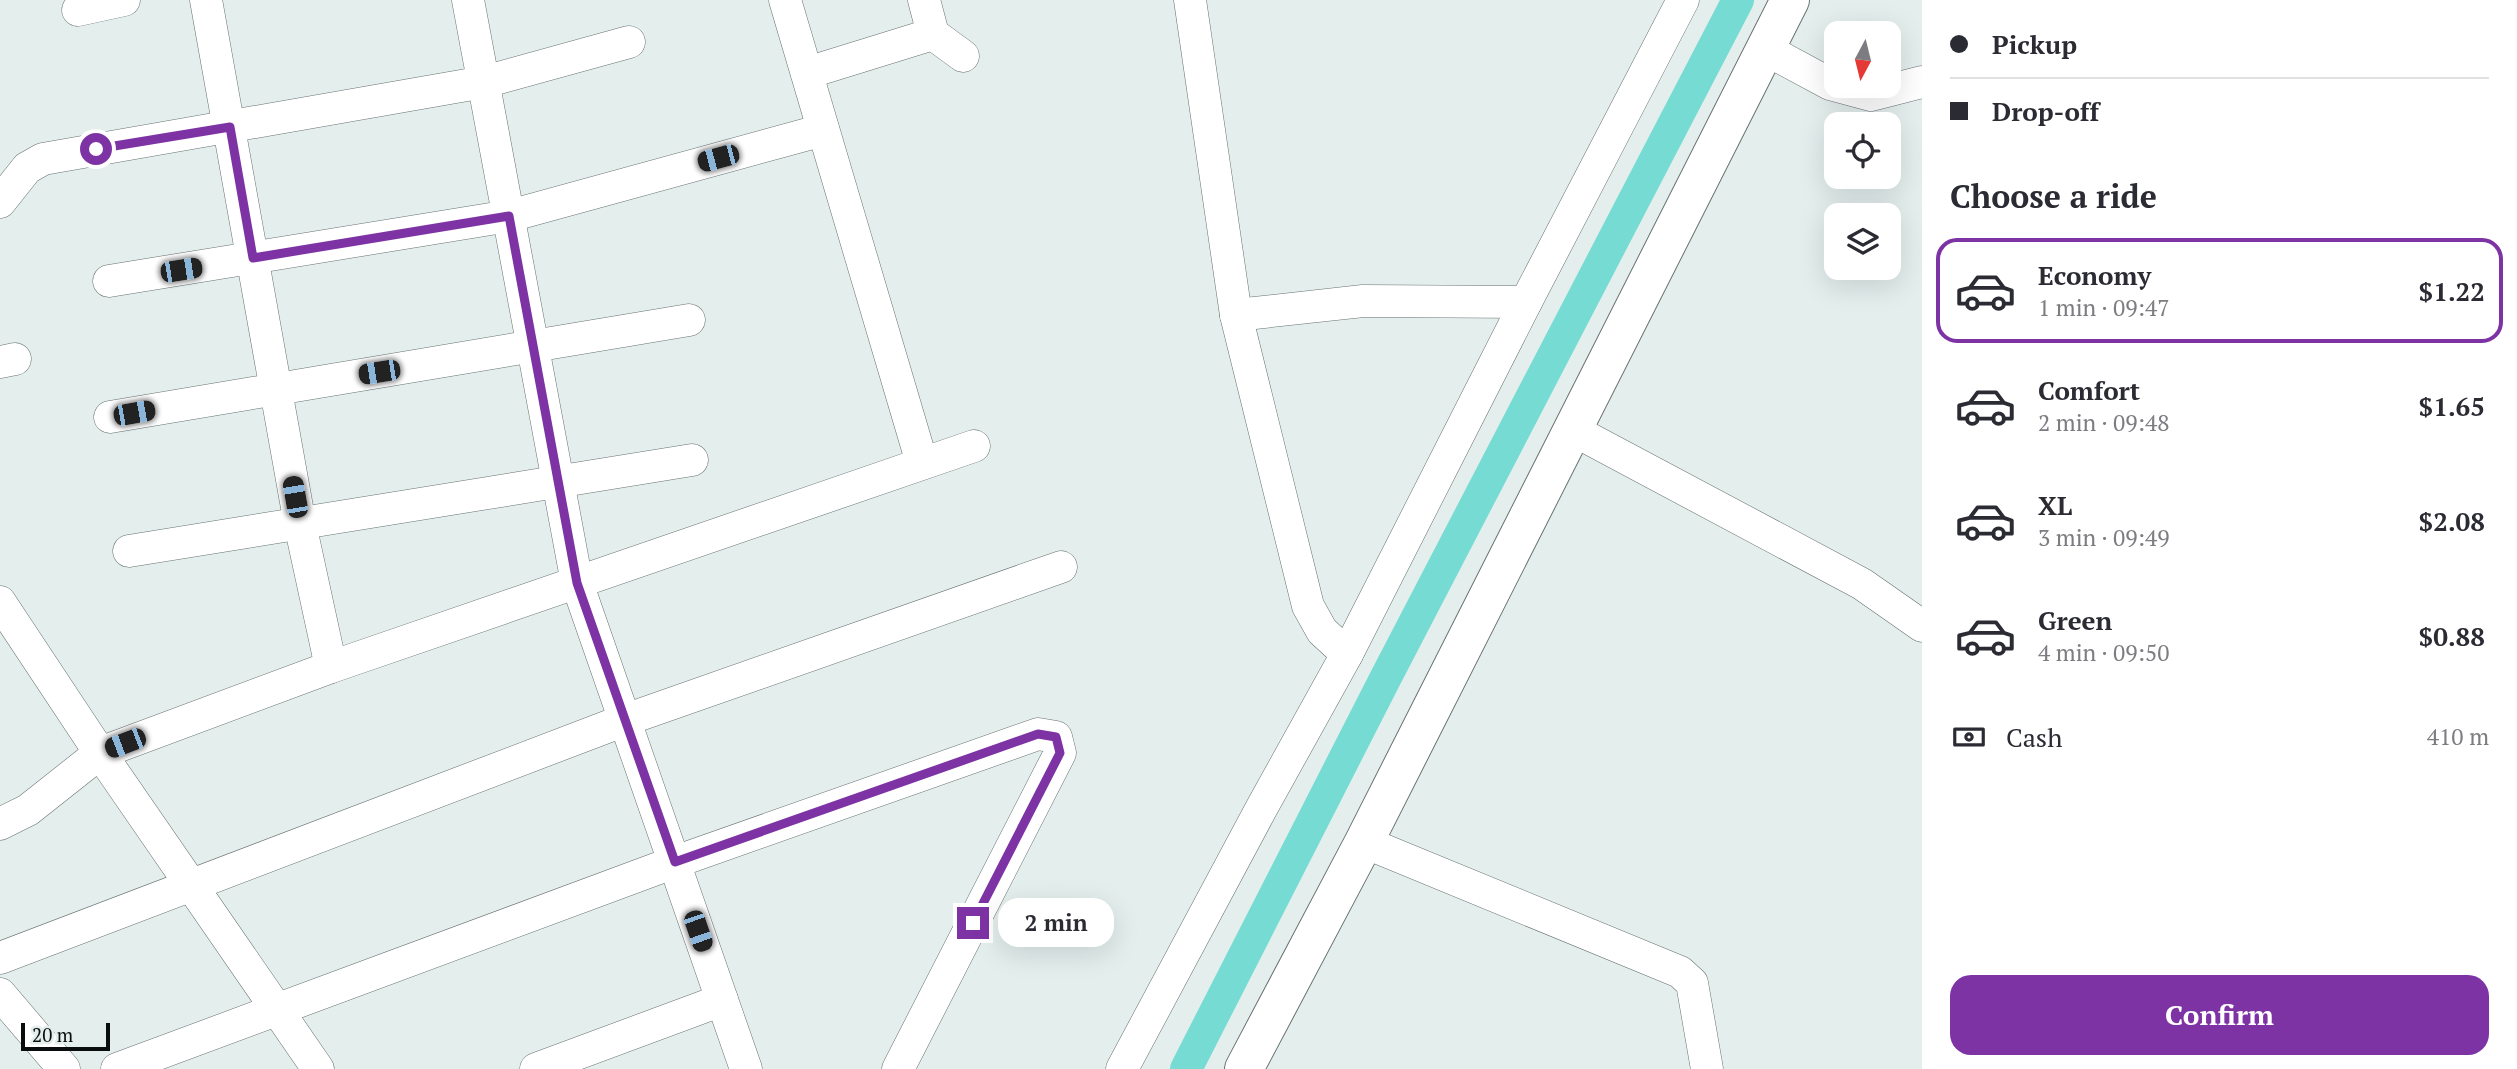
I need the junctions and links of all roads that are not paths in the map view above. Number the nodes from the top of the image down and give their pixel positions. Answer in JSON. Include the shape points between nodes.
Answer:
{"nodes":[{"id":1,"x":124,"y":0,"type":"edge"},
{"id":2,"x":206,"y":0,"type":"edge"},
{"id":3,"x":468,"y":0,"type":"edge"},
{"id":4,"x":785,"y":0,"type":"edge"},
{"id":5,"x":924,"y":0,"type":"edge"},
{"id":6,"x":1190,"y":0,"type":"edge"},
{"id":7,"x":1683,"y":0,"type":"edge"},
{"id":8,"x":1790,"y":0,"type":"edge"},
{"id":9,"x":78,"y":10,"type":"dead end"},
{"id":10,"x":933,"y":34,"type":"junction"},
{"id":11,"x":629,"y":42,"type":"dead end"},
{"id":12,"x":1765,"y":49,"type":"junction"},
{"id":13,"x":964,"y":56,"type":"dead end"},
{"id":14,"x":807,"y":74,"type":"junction"},
{"id":15,"x":484,"y":82,"type":"junction"},
{"id":16,"x":1922,"y":82,"type":"edge"},
{"id":17,"x":230,"y":127,"type":"junction"},
{"id":18,"x":823,"y":130,"type":"junction"},
{"id":19,"x":0,"y":202,"type":"edge"},
{"id":20,"x":509,"y":216,"type":"junction"},
{"id":21,"x":253,"y":258,"type":"junction"},
{"id":22,"x":109,"y":281,"type":"dead end"},
{"id":23,"x":1526,"y":302,"type":"junction"},
{"id":24,"x":1236,"y":314,"type":"junction"},
{"id":25,"x":690,"y":320,"type":"dead end"},
{"id":26,"x":533,"y":346,"type":"junction"},
{"id":27,"x":276,"y":389,"type":"junction"},
{"id":28,"x":110,"y":417,"type":"dead end"},
{"id":29,"x":1573,"y":429,"type":"junction"},
{"id":30,"x":974,"y":446,"type":"dead end"},
{"id":31,"x":692,"y":460,"type":"dead end"},
{"id":32,"x":922,"y":463,"type":"junction"},
{"id":33,"x":558,"y":482,"type":"junction"},
{"id":34,"x":300,"y":524,"type":"junction"},
{"id":35,"x":129,"y":551,"type":"dead end"},
{"id":36,"x":1060,"y":567,"type":"dead end"},
{"id":37,"x":577,"y":583,"type":"junction"},
{"id":38,"x":0,"y":602,"type":"edge"},
{"id":39,"x":1922,"y":626,"type":"edge"},
{"id":40,"x":1347,"y":654,"type":"junction"},
{"id":41,"x":331,"y":667,"type":"junction"},
{"id":42,"x":625,"y":720,"type":"junction"},
{"id":43,"x":100,"y":753,"type":"junction"},
{"id":44,"x":0,"y":824,"type":"edge"},
{"id":45,"x":1364,"y":842,"type":"junction"},
{"id":46,"x":675,"y":862,"type":"junction"},
{"id":47,"x":191,"y":885,"type":"junction"},
{"id":48,"x":0,"y":958,"type":"edge"},
{"id":49,"x":0,"y":994,"type":"edge"},
{"id":50,"x":722,"y":1000,"type":"junction"},
{"id":51,"x":276,"y":1010,"type":"junction"},
{"id":52,"x":64,"y":1069,"type":"edge"},
{"id":53,"x":117,"y":1069,"type":"edge"},
{"id":54,"x":318,"y":1069,"type":"edge"},
{"id":55,"x":536,"y":1069,"type":"edge"},
{"id":56,"x":746,"y":1069,"type":"edge"},
{"id":57,"x":898,"y":1069,"type":"edge"},
{"id":58,"x":1122,"y":1069,"type":"edge"},
{"id":59,"x":1244,"y":1069,"type":"edge"},
{"id":60,"x":1707,"y":1069,"type":"edge"}],
"edges":[{"from":1,"to":9,"type":"street"},
{"from":2,"to":17,"type":"street"},
{"from":3,"to":15,"type":"street"},
{"from":4,"to":14,"type":"street"},
{"from":5,"to":10,"type":"street"},
{"from":6,"to":24,"type":"street"},
{"from":7,"to":23,"type":"street"},
{"from":8,"to":12,"type":"street"},
{"from":10,"to":13,"type":"street"},
{"from":10,"to":14,"type":"street"},
{"from":11,"to":15,"type":"street"},
{"from":12,"to":16,"type":"street","via":[[1830,85],[1871,96]]},
{"from":12,"to":29,"type":"street"},
{"from":14,"to":18,"type":"street"},
{"from":15,"to":17,"type":"street"},
{"from":15,"to":20,"type":"street"},
{"from":17,"to":19,"type":"street","via":[[43,159],[27,168]]},
{"from":17,"to":21,"type":"street"},
{"from":18,"to":20,"type":"street"},
{"from":18,"to":32,"type":"street"},
{"from":20,"to":21,"type":"street"},
{"from":20,"to":26,"type":"street"},
{"from":21,"to":22,"type":"street"},
{"from":21,"to":27,"type":"street"},
{"from":23,"to":24,"type":"street","via":[[1363,301]]},
{"from":23,"to":40,"type":"street"},
{"from":24,"to":40,"type":"street","via":[[1308,606],[1322,631]]},
{"from":25,"to":26,"type":"street"},
{"from":26,"to":27,"type":"street"},
{"from":26,"to":33,"type":"street"},
{"from":27,"to":28,"type":"street"},
{"from":27,"to":34,"type":"street"},
{"from":29,"to":39,"type":"street","via":[[1862,584]]},
{"from":29,"to":45,"type":"street"},
{"from":30,"to":32,"type":"street"},
{"from":31,"to":33,"type":"street"},
{"from":32,"to":37,"type":"street"},
{"from":33,"to":34,"type":"street"},
{"from":33,"to":37,"type":"street"},
{"from":34,"to":35,"type":"street"},
{"from":34,"to":41,"type":"street"},
{"from":36,"to":42,"type":"street"},
{"from":37,"to":41,"type":"street"},
{"from":37,"to":42,"type":"street"},
{"from":38,"to":43,"type":"street"},
{"from":40,"to":58,"type":"street"},
{"from":41,"to":43,"type":"street"},
{"from":42,"to":46,"type":"street"},
{"from":42,"to":47,"type":"street"},
{"from":43,"to":44,"type":"street","via":[[28,810]]},
{"from":43,"to":47,"type":"street"},
{"from":45,"to":59,"type":"street"},
{"from":45,"to":60,"type":"street","via":[[1679,972],[1692,983]]},
{"from":46,"to":50,"type":"street"},
{"from":46,"to":51,"type":"street"},
{"from":46,"to":57,"type":"street","via":[[1038,734],[1056,737],[1060,753]]},
{"from":47,"to":48,"type":"street"},
{"from":47,"to":51,"type":"street"},
{"from":49,"to":52,"type":"street"},
{"from":50,"to":55,"type":"street"},
{"from":50,"to":56,"type":"street"},
{"from":51,"to":53,"type":"street"},
{"from":51,"to":54,"type":"street"}]}
